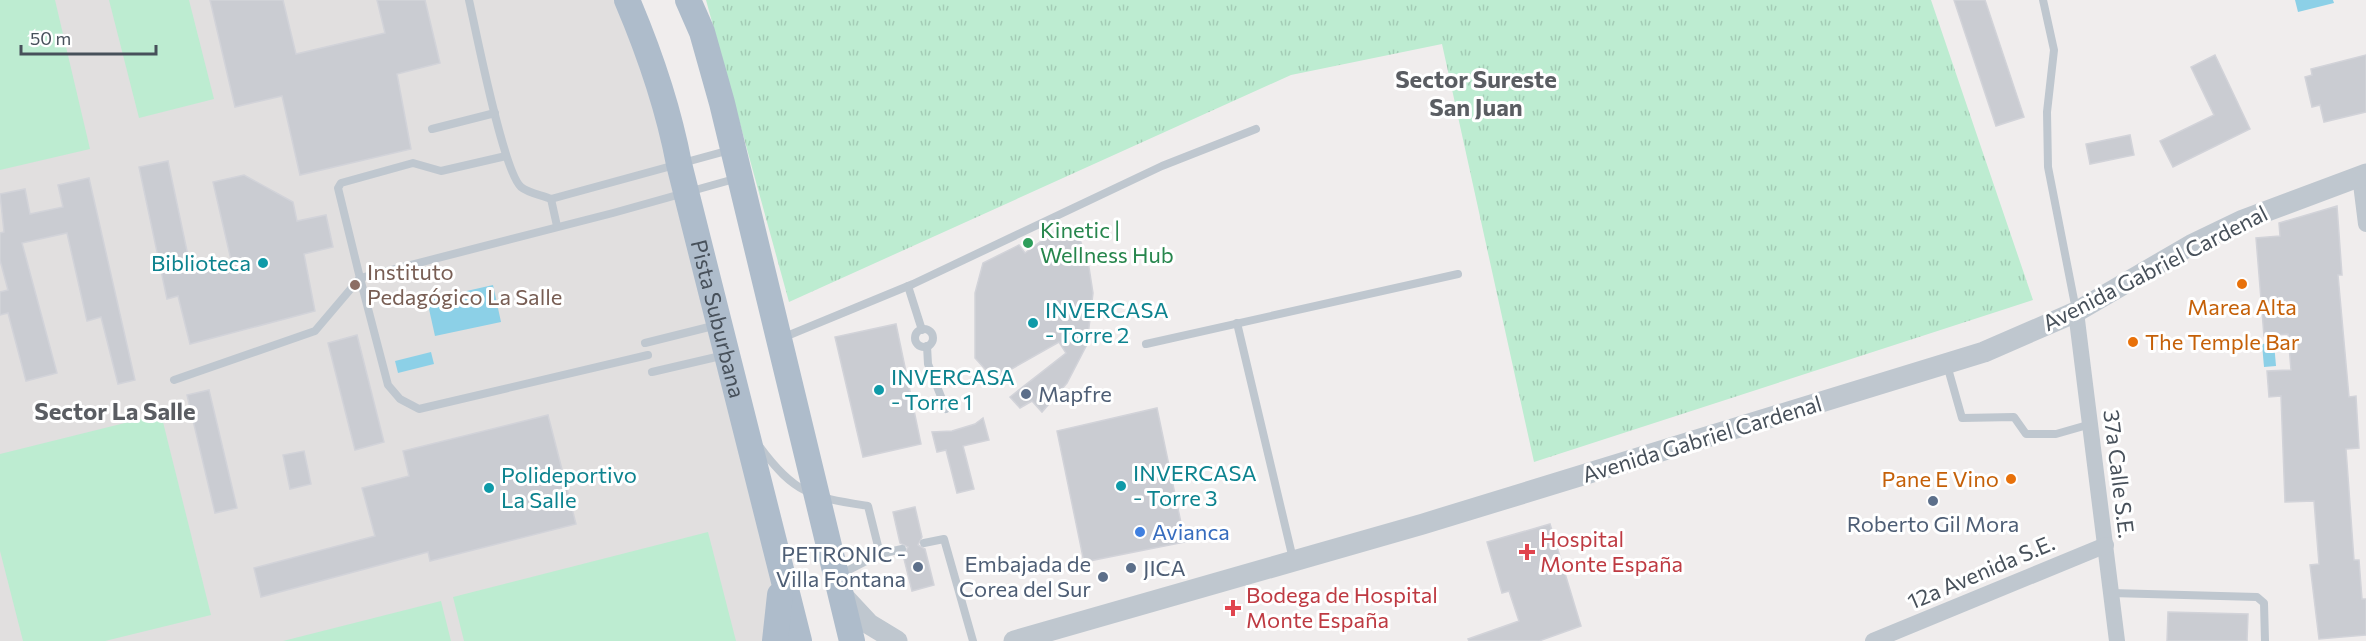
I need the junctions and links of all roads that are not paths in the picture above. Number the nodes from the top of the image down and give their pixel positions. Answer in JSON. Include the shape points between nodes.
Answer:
{"nodes":[{"id":1,"x":469,"y":0,"type":"edge"},
{"id":2,"x":627,"y":0,"type":"edge"},
{"id":3,"x":688,"y":0,"type":"edge"},
{"id":4,"x":2043,"y":0,"type":"edge"},
{"id":5,"x":495,"y":113,"type":"junction"},
{"id":6,"x":432,"y":129,"type":"dead end"},
{"id":7,"x":1256,"y":129,"type":"dead end"},
{"id":8,"x":733,"y":149,"type":"junction"},
{"id":9,"x":506,"y":156,"type":"junction"},
{"id":10,"x":679,"y":164,"type":"junction"},
{"id":11,"x":2363,"y":175,"type":"edge"},
{"id":12,"x":740,"y":177,"type":"junction"},
{"id":13,"x":686,"y":192,"type":"junction"},
{"id":14,"x":551,"y":199,"type":"junction"},
{"id":15,"x":2366,"y":224,"type":"edge"},
{"id":16,"x":557,"y":226,"type":"junction"},
{"id":17,"x":1458,"y":274,"type":"dead end"},
{"id":18,"x":360,"y":278,"type":"junction"},
{"id":19,"x":908,"y":286,"type":"junction"},
{"id":20,"x":2076,"y":312,"type":"junction"},
{"id":21,"x":1237,"y":323,"type":"junction"},
{"id":22,"x":720,"y":325,"type":"junction"},
{"id":23,"x":778,"y":339,"type":"junction"},
{"id":24,"x":645,"y":343,"type":"dead end"},
{"id":25,"x":1146,"y":344,"type":"dead end"},
{"id":26,"x":728,"y":354,"type":"junction"},
{"id":27,"x":648,"y":355,"type":"dead end"},
{"id":28,"x":1947,"y":364,"type":"junction"},
{"id":29,"x":652,"y":372,"type":"dead end"},
{"id":30,"x":174,"y":380,"type":"dead end"},
{"id":31,"x":946,"y":409,"type":"dead end"},
{"id":32,"x":2091,"y":424,"type":"junction"},
{"id":33,"x":747,"y":430,"type":"junction"},
{"id":34,"x":818,"y":498,"type":"junction"},
{"id":35,"x":924,"y":543,"type":"dead end"},
{"id":36,"x":2106,"y":544,"type":"junction"},
{"id":37,"x":776,"y":546,"type":"junction"},
{"id":38,"x":902,"y":549,"type":"dead end"},
{"id":39,"x":880,"y":554,"type":"junction"},
{"id":40,"x":1293,"y":561,"type":"junction"},
{"id":41,"x":839,"y":585,"type":"junction"},
{"id":42,"x":2111,"y":593,"type":"junction"},
{"id":43,"x":776,"y":641,"type":"edge"},
{"id":44,"x":799,"y":641,"type":"edge"},
{"id":45,"x":852,"y":641,"type":"edge"},
{"id":46,"x":897,"y":641,"type":"edge"},
{"id":47,"x":974,"y":641,"type":"edge"},
{"id":48,"x":1014,"y":641,"type":"edge"},
{"id":49,"x":1873,"y":641,"type":"edge"},
{"id":50,"x":2117,"y":641,"type":"edge"},
{"id":51,"x":2265,"y":641,"type":"edge"}],
"edges":[{"from":1,"to":5,"type":"lane"},
{"from":2,"to":10,"type":"main road","name":"Pista Suburbana","via":[[669,112]]},
{"from":3,"to":8,"type":"main road","via":[[702,32]]},
{"from":4,"to":20,"type":"lane","via":[[2054,50],[2047,112],[2048,166]]},
{"from":5,"to":6,"type":"lane"},
{"from":5,"to":9,"type":"lane"},
{"from":7,"to":19,"type":"lane","via":[[1210,144]]},
{"from":8,"to":10,"type":"lane"},
{"from":8,"to":12,"type":"main road"},
{"from":9,"to":14,"type":"lane","via":[[520,186]]},
{"from":9,"to":18,"type":"lane","via":[[441,171],[413,163],[341,183],[338,188]]},
{"from":10,"to":13,"type":"main road","name":"Pista Suburbana"},
{"from":10,"to":14,"type":"lane"},
{"from":11,"to":15,"type":"street"},
{"from":11,"to":20,"type":"street","name":"Avenida Gabriel Cardenal","via":[[2263,212],[2191,245]]},
{"from":12,"to":13,"type":"lane"},
{"from":12,"to":23,"type":"main road"},
{"from":13,"to":16,"type":"lane"},
{"from":13,"to":22,"type":"main road","name":"Pista Suburbana"},
{"from":14,"to":16,"type":"lane"},
{"from":16,"to":18,"type":"lane"},
{"from":17,"to":21,"type":"lane"},
{"from":18,"to":27,"type":"lane","via":[[388,385],[400,399],[419,409]]},
{"from":18,"to":30,"type":"lane","via":[[315,331]]},
{"from":19,"to":23,"type":"lane"},
{"from":19,"to":31,"type":"lane","via":[[922,330],[932,334],[933,340],[927,346],[928,364]]},
{"from":20,"to":28,"type":"street","name":"Avenida Gabriel Cardenal"},
{"from":20,"to":32,"type":"street","name":"37a Calle S.E."},
{"from":21,"to":25,"type":"lane"},
{"from":21,"to":40,"type":"lane"},
{"from":22,"to":24,"type":"lane"},
{"from":22,"to":26,"type":"main road","name":"Pista Suburbana"},
{"from":23,"to":34,"type":"main road"},
{"from":26,"to":29,"type":"lane"},
{"from":26,"to":33,"type":"main road","name":"Pista Suburbana"},
{"from":28,"to":32,"type":"lane","via":[[1962,418],[2014,417],[2026,434],[2056,434]]},
{"from":28,"to":40,"type":"street","name":"Avenida Gabriel Cardenal","via":[[1423,525]]},
{"from":32,"to":36,"type":"street","name":"37a Calle S.E."},
{"from":33,"to":34,"type":"lane","via":[[799,489]]},
{"from":33,"to":37,"type":"main road","name":"Pista Suburbana"},
{"from":34,"to":39,"type":"lane","via":[[868,506]]},
{"from":34,"to":41,"type":"main road"},
{"from":35,"to":47,"type":"lane","via":[[944,539]]},
{"from":36,"to":42,"type":"street","name":"37a Calle S.E."},
{"from":36,"to":49,"type":"street","name":"12a Avenida S.E."},
{"from":37,"to":43,"type":"main road","via":[[780,598]]},
{"from":37,"to":44,"type":"main road","name":"Pista Suburbana"},
{"from":38,"to":39,"type":"lane"},
{"from":39,"to":41,"type":"lane"},
{"from":40,"to":48,"type":"street","name":"Avenida Gabriel Cardenal"},
{"from":41,"to":45,"type":"main road"},
{"from":41,"to":46,"type":"street","via":[[868,624]]},
{"from":42,"to":50,"type":"street","name":"37a Calle S.E."},
{"from":42,"to":51,"type":"lane","via":[[2257,597],[2264,603]]}]}
